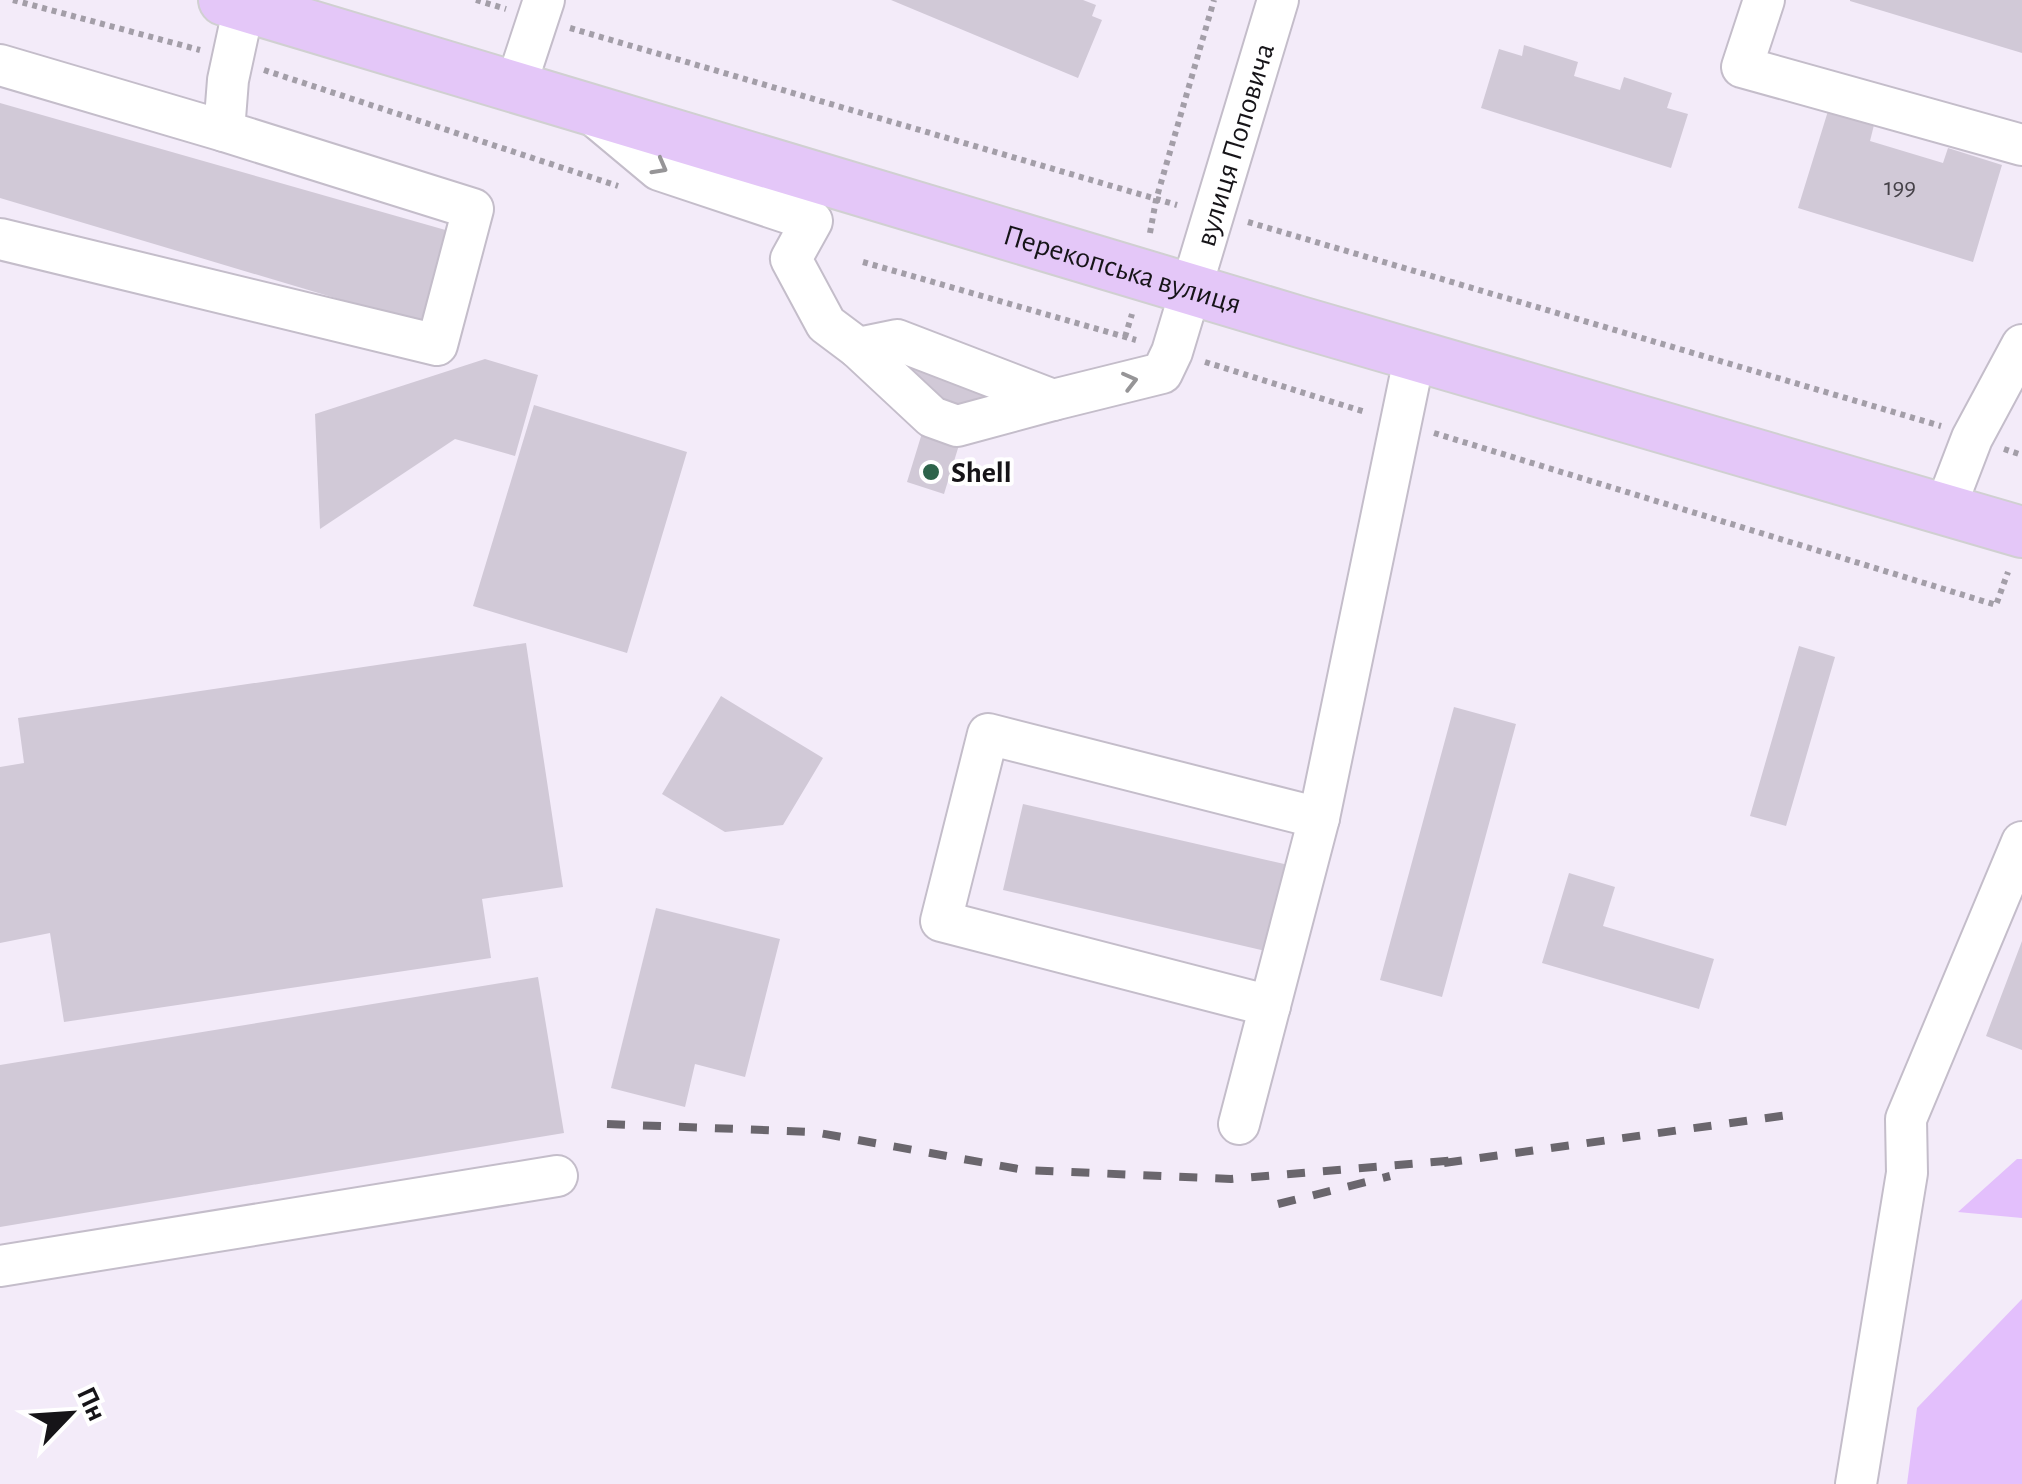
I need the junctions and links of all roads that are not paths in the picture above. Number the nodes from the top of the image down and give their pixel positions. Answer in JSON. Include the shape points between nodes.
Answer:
{"nodes":[{"id":1,"x":1278,"y":0,"type":"edge"},
{"id":2,"x":1764,"y":0,"type":"edge"},
{"id":3,"x":234,"y":3,"type":"edge"},
{"id":4,"x":541,"y":9,"type":"edge"},
{"id":5,"x":0,"y":65,"type":"edge"},
{"id":6,"x":515,"y":88,"type":"junction"},
{"id":7,"x":584,"y":108,"type":"junction"},
{"id":8,"x":224,"y":131,"type":"junction"},
{"id":9,"x":2022,"y":145,"type":"edge"},
{"id":10,"x":0,"y":239,"type":"edge"},
{"id":11,"x":1191,"y":288,"type":"junction"},
{"id":12,"x":2022,"y":345,"type":"edge"},
{"id":13,"x":858,"y":348,"type":"junction"},
{"id":14,"x":1415,"y":354,"type":"junction"},
{"id":15,"x":1053,"y":400,"type":"junction"},
{"id":16,"x":1944,"y":511,"type":"junction"},
{"id":17,"x":2016,"y":549,"type":"edge"},
{"id":18,"x":1320,"y":818,"type":"junction"},
{"id":19,"x":2022,"y":842,"type":"edge"},
{"id":20,"x":1270,"y":1006,"type":"junction"},
{"id":21,"x":1239,"y":1124,"type":"dead end"},
{"id":22,"x":557,"y":1176,"type":"dead end"},
{"id":23,"x":0,"y":1266,"type":"edge"},
{"id":24,"x":1856,"y":1484,"type":"edge"}],
"edges":[{"from":1,"to":11,"type":"street","name":"вулиця Поповича"},
{"from":2,"to":9,"type":"street","via":[[1742,67]]},
{"from":3,"to":6,"type":"main road","name":"Перекопська вулиця"},
{"from":3,"to":8,"type":"street"},
{"from":4,"to":6,"type":"street"},
{"from":5,"to":8,"type":"street"},
{"from":6,"to":7,"type":"main road","name":"Перекопська вулиця"},
{"from":7,"to":11,"type":"main road","name":"Перекопська вулиця"},
{"from":7,"to":13,"type":"street","one_way":true,"via":[[659,170],[812,222],[791,260],[826,324]]},
{"from":8,"to":10,"type":"street","via":[[473,209],[437,345]]},
{"from":11,"to":14,"type":"main road","name":"Перекопська вулиця"},
{"from":15,"to":11,"type":"street","name":"вулиця Поповича","one_way":true,"via":[[1162,373]]},
{"from":12,"to":16,"type":"street","via":[[1972,438]]},
{"from":13,"to":15,"type":"street","via":[[897,340]]},
{"from":13,"to":15,"type":"street","via":[[932,417],[957,426]]},
{"from":14,"to":16,"type":"main road","name":"Перекопська вулиця"},
{"from":14,"to":18,"type":"street"},
{"from":16,"to":17,"type":"main road","name":"Перекопська вулиця"},
{"from":18,"to":20,"type":"street"},
{"from":18,"to":20,"type":"street","via":[[988,734],[941,922]]},
{"from":19,"to":24,"type":"street","via":[[1906,1119],[1906,1173]]},
{"from":20,"to":21,"type":"street"},
{"from":22,"to":23,"type":"street"}]}
